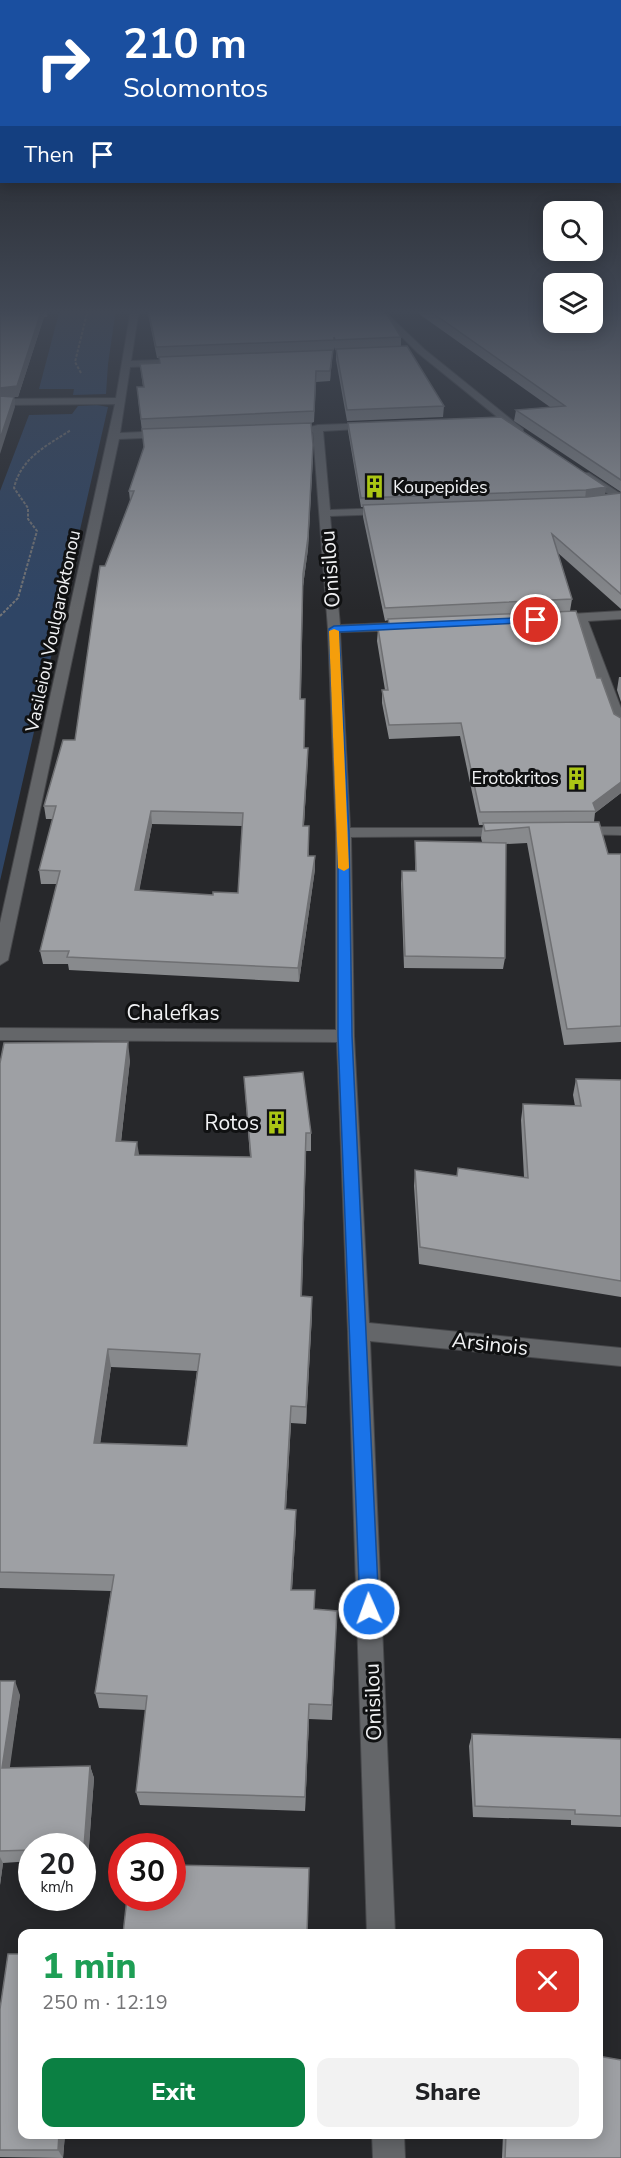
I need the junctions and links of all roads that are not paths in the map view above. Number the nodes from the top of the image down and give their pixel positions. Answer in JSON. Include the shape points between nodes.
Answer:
{"nodes":[{"id":1,"x":118,"y":410,"type":"edge"},
{"id":2,"x":491,"y":410,"type":"edge"},
{"id":3,"x":491,"y":420,"type":"edge"},
{"id":4,"x":503,"y":420,"type":"junction"},
{"id":5,"x":387,"y":425,"type":"edge"},
{"id":6,"x":318,"y":428,"type":"junction"},
{"id":7,"x":294,"y":429,"type":"edge"},
{"id":8,"x":175,"y":434,"type":"edge"},
{"id":9,"x":115,"y":436,"type":"junction"},
{"id":10,"x":527,"y":436,"type":"edge"},
{"id":11,"x":572,"y":466,"type":"edge"},
{"id":12,"x":617,"y":500,"type":"edge"},
{"id":13,"x":396,"y":511,"type":"edge"},
{"id":14,"x":326,"y":513,"type":"junction"},
{"id":15,"x":621,"y":615,"type":"edge"},
{"id":16,"x":581,"y":618,"type":"junction"},
{"id":17,"x":545,"y":619,"type":"edge"},
{"id":18,"x":428,"y":625,"type":"edge"},
{"id":19,"x":334,"y":629,"type":"junction"},
{"id":20,"x":621,"y":726,"type":"edge"},
{"id":21,"x":563,"y":831,"type":"edge"},
{"id":22,"x":621,"y":831,"type":"edge"},
{"id":23,"x":517,"y":832,"type":"edge"},
{"id":24,"x":343,"y":833,"type":"junction"},
{"id":25,"x":0,"y":960,"type":"edge"},
{"id":26,"x":0,"y":1034,"type":"edge"},
{"id":27,"x":345,"y":1036,"type":"junction"},
{"id":28,"x":359,"y":1331,"type":"junction"},
{"id":29,"x":621,"y":1357,"type":"edge"},
{"id":30,"x":381,"y":1929,"type":"edge"},
{"id":31,"x":388,"y":2139,"type":"edge"},
{"id":32,"x":389,"y":2158,"type":"edge"}],
"edges":[{"from":1,"to":9,"type":"street","name":"Vasileiou Voulgaroktonou"},
{"from":2,"to":4,"type":"street"},
{"from":3,"to":4,"type":"street"},
{"from":4,"to":10,"type":"street"},
{"from":5,"to":6,"type":"street"},
{"from":6,"to":7,"type":"street"},
{"from":6,"to":14,"type":"street","name":"Onisilou"},
{"from":8,"to":9,"type":"street"},
{"from":9,"to":25,"type":"street","name":"Vasileiou Voulgaroktonou"},
{"from":11,"to":12,"type":"street"},
{"from":13,"to":14,"type":"street"},
{"from":14,"to":19,"type":"street","name":"Onisilou"},
{"from":15,"to":16,"type":"street"},
{"from":16,"to":17,"type":"street"},
{"from":16,"to":20,"type":"street"},
{"from":18,"to":19,"type":"street"},
{"from":19,"to":24,"type":"street","name":"Onisilou"},
{"from":21,"to":22,"type":"street"},
{"from":23,"to":24,"type":"street"},
{"from":24,"to":27,"type":"street","name":"Onisilou"},
{"from":26,"to":27,"type":"street","name":"Chalefkas"},
{"from":27,"to":28,"type":"street","name":"Onisilou"},
{"from":28,"to":29,"type":"street","name":"Arsinois"},
{"from":28,"to":30,"type":"street","name":"Onisilou"},
{"from":31,"to":32,"type":"street"}]}
